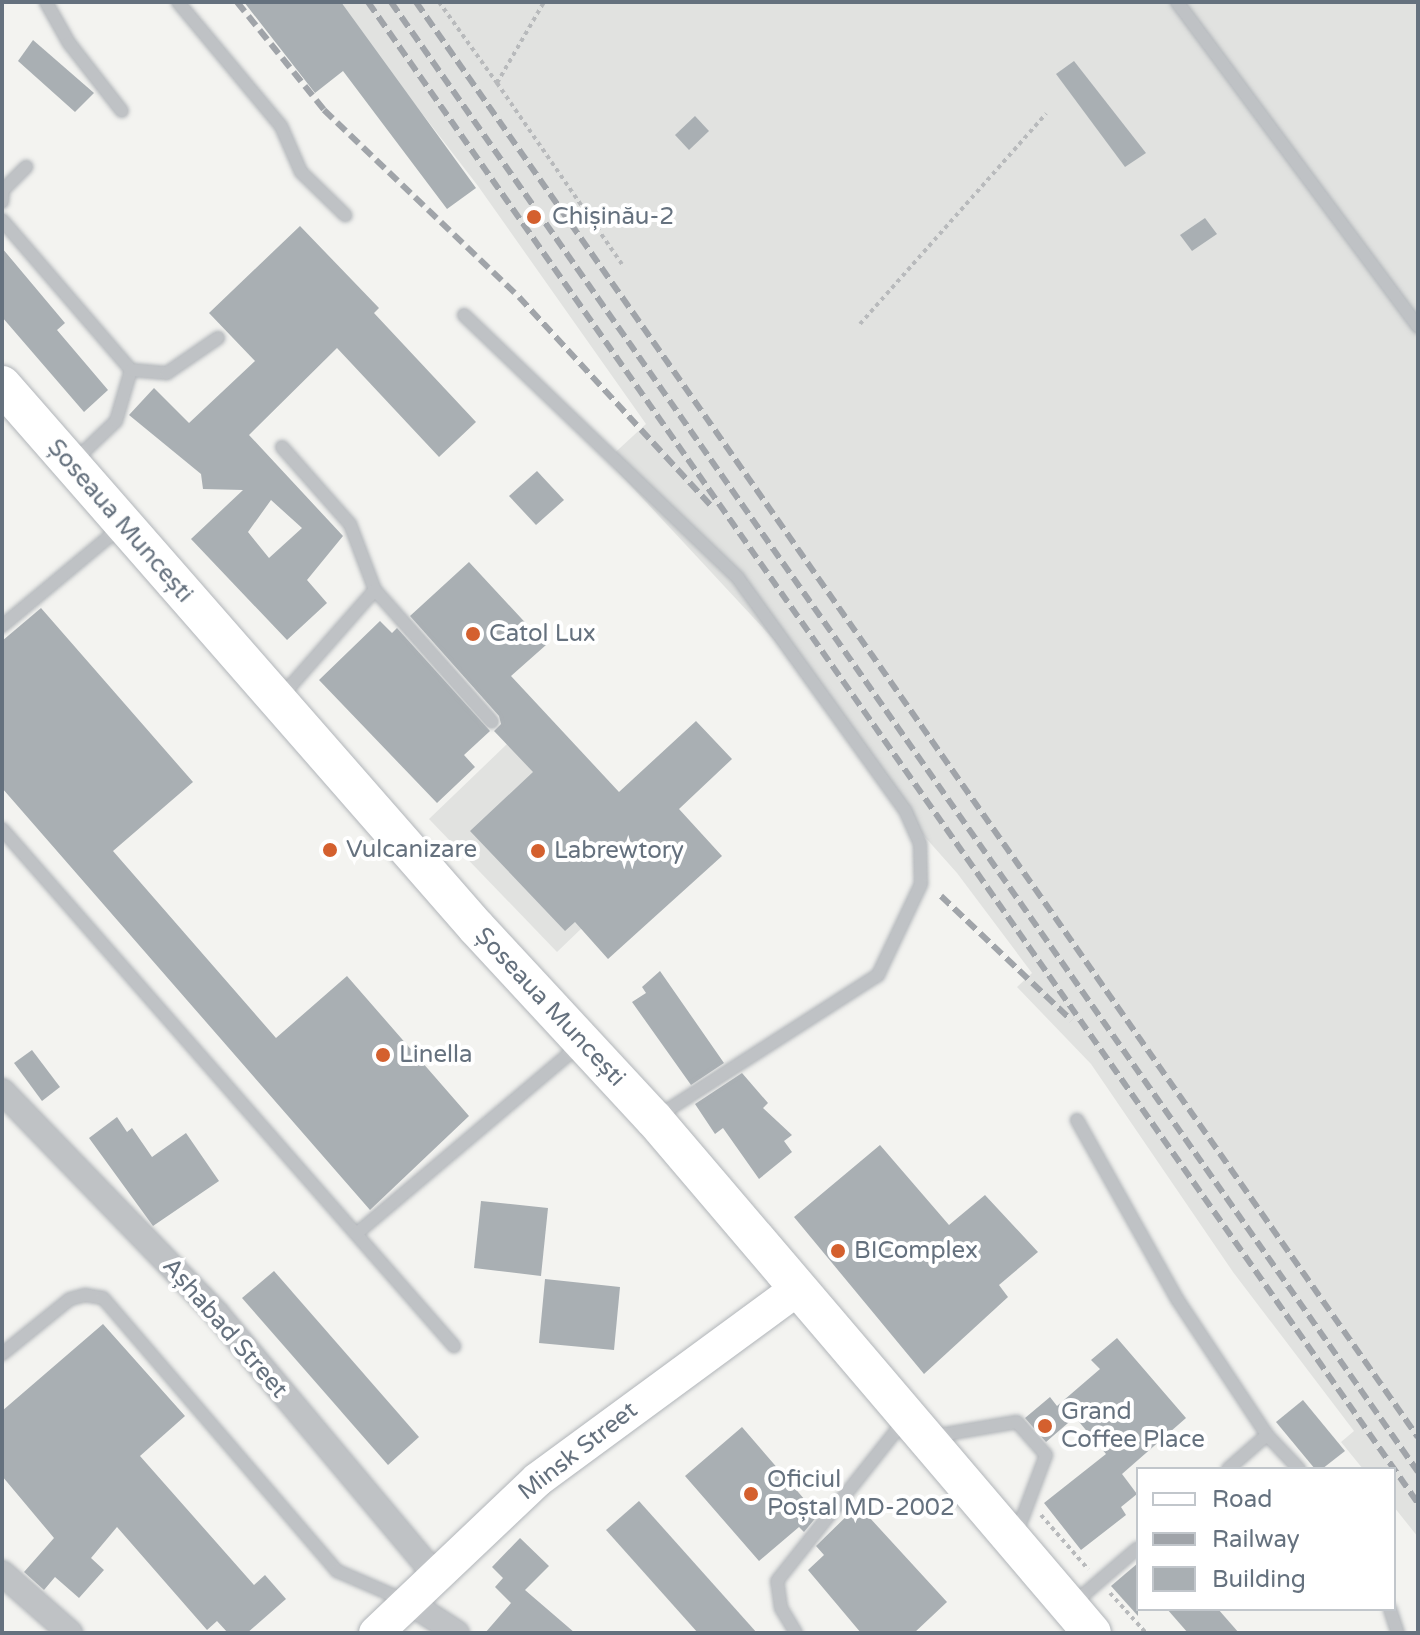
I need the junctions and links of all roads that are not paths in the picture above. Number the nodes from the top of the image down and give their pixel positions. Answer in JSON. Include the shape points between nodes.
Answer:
{"nodes":[{"id":1,"x":46,"y":2,"type":"edge"},
{"id":2,"x":178,"y":2,"type":"edge"},
{"id":3,"x":1177,"y":2,"type":"edge"},
{"id":4,"x":122,"y":111,"type":"dead end"},
{"id":5,"x":26,"y":167,"type":"dead end"},
{"id":6,"x":2,"y":202,"type":"edge"},
{"id":7,"x":345,"y":215,"type":"dead end"},
{"id":8,"x":2,"y":220,"type":"edge"},
{"id":9,"x":464,"y":315,"type":"dead end"},
{"id":10,"x":1418,"y":327,"type":"edge"},
{"id":11,"x":218,"y":338,"type":"dead end"},
{"id":12,"x":131,"y":370,"type":"junction"},
{"id":13,"x":2,"y":385,"type":"edge"},
{"id":14,"x":282,"y":447,"type":"dead end"},
{"id":15,"x":70,"y":464,"type":"junction"},
{"id":16,"x":123,"y":525,"type":"junction"},
{"id":17,"x":375,"y":590,"type":"junction"},
{"id":18,"x":2,"y":626,"type":"edge"},
{"id":19,"x":277,"y":701,"type":"junction"},
{"id":20,"x":492,"y":722,"type":"dead end"},
{"id":21,"x":2,"y":829,"type":"edge"},
{"id":22,"x":582,"y":1043,"type":"junction"},
{"id":23,"x":2,"y":1091,"type":"edge"},
{"id":24,"x":654,"y":1119,"type":"junction"},
{"id":25,"x":1077,"y":1120,"type":"dead end"},
{"id":26,"x":356,"y":1234,"type":"junction"},
{"id":27,"x":797,"y":1289,"type":"junction"},
{"id":28,"x":454,"y":1346,"type":"dead end"},
{"id":29,"x":2,"y":1354,"type":"edge"},
{"id":30,"x":913,"y":1429,"type":"junction"},
{"id":31,"x":1267,"y":1435,"type":"junction"},
{"id":32,"x":1230,"y":1467,"type":"edge"},
{"id":33,"x":1297,"y":1467,"type":"edge"},
{"id":34,"x":1013,"y":1545,"type":"junction"},
{"id":35,"x":1136,"y":1550,"type":"edge"},
{"id":36,"x":2,"y":1573,"type":"edge"},
{"id":37,"x":436,"y":1576,"type":"junction"},
{"id":38,"x":409,"y":1602,"type":"junction"},
{"id":39,"x":1391,"y":1611,"type":"edge"},
{"id":40,"x":1080,"y":1620,"type":"edge"},
{"id":41,"x":65,"y":1632,"type":"edge"},
{"id":42,"x":376,"y":1633,"type":"edge"},
{"id":43,"x":457,"y":1633,"type":"edge"},
{"id":44,"x":796,"y":1633,"type":"edge"},
{"id":45,"x":1398,"y":1633,"type":"edge"}],
"edges":[{"from":1,"to":4,"type":"lane","via":[[69,43]]},
{"from":2,"to":7,"type":"lane","via":[[281,126],[301,172]]},
{"from":3,"to":10,"type":"lane"},
{"from":5,"to":6,"type":"lane","via":[[3,190]]},
{"from":8,"to":12,"type":"lane"},
{"from":9,"to":24,"type":"lane","via":[[738,578],[905,810],[920,844],[921,884],[878,975]]},
{"from":11,"to":12,"type":"lane","via":[[167,373]]},
{"from":12,"to":15,"type":"lane","via":[[116,421]]},
{"from":13,"to":15,"type":"main road","name":"Șoseaua Muncești"},
{"from":14,"to":17,"type":"lane","via":[[350,524]]},
{"from":15,"to":16,"type":"main road","name":"Șoseaua Muncești"},
{"from":16,"to":18,"type":"lane"},
{"from":16,"to":19,"type":"main road","name":"Șoseaua Muncești"},
{"from":17,"to":19,"type":"lane"},
{"from":17,"to":20,"type":"lane"},
{"from":19,"to":22,"type":"main road","name":"Șoseaua Muncești"},
{"from":21,"to":26,"type":"lane"},
{"from":22,"to":24,"type":"main road","name":"Șoseaua Muncești"},
{"from":22,"to":26,"type":"lane"},
{"from":23,"to":37,"type":"street","name":"Așhabad Street","via":[[217,1314]]},
{"from":24,"to":27,"type":"main road","name":"Șoseaua Muncești"},
{"from":25,"to":31,"type":"lane","via":[[1177,1299]]},
{"from":26,"to":28,"type":"lane"},
{"from":27,"to":30,"type":"main road","name":"Șoseaua Muncești"},
{"from":27,"to":37,"type":"street","name":"Minsk Street","via":[[537,1480]]},
{"from":29,"to":38,"type":"lane","via":[[70,1299],[103,1298],[337,1571]]},
{"from":30,"to":34,"type":"main road","name":"Șoseaua Muncești"},
{"from":30,"to":34,"type":"lane","via":[[1017,1422],[1046,1455]]},
{"from":30,"to":44,"type":"lane","via":[[777,1581],[781,1608]]},
{"from":31,"to":32,"type":"lane"},
{"from":31,"to":33,"type":"lane"},
{"from":34,"to":40,"type":"main road","name":"Șoseaua Muncești"},
{"from":35,"to":40,"type":"lane"},
{"from":36,"to":41,"type":"street"},
{"from":37,"to":38,"type":"street","name":"Minsk Street"},
{"from":38,"to":42,"type":"street","name":"Minsk Street"},
{"from":38,"to":43,"type":"street"},
{"from":39,"to":45,"type":"lane"}]}
